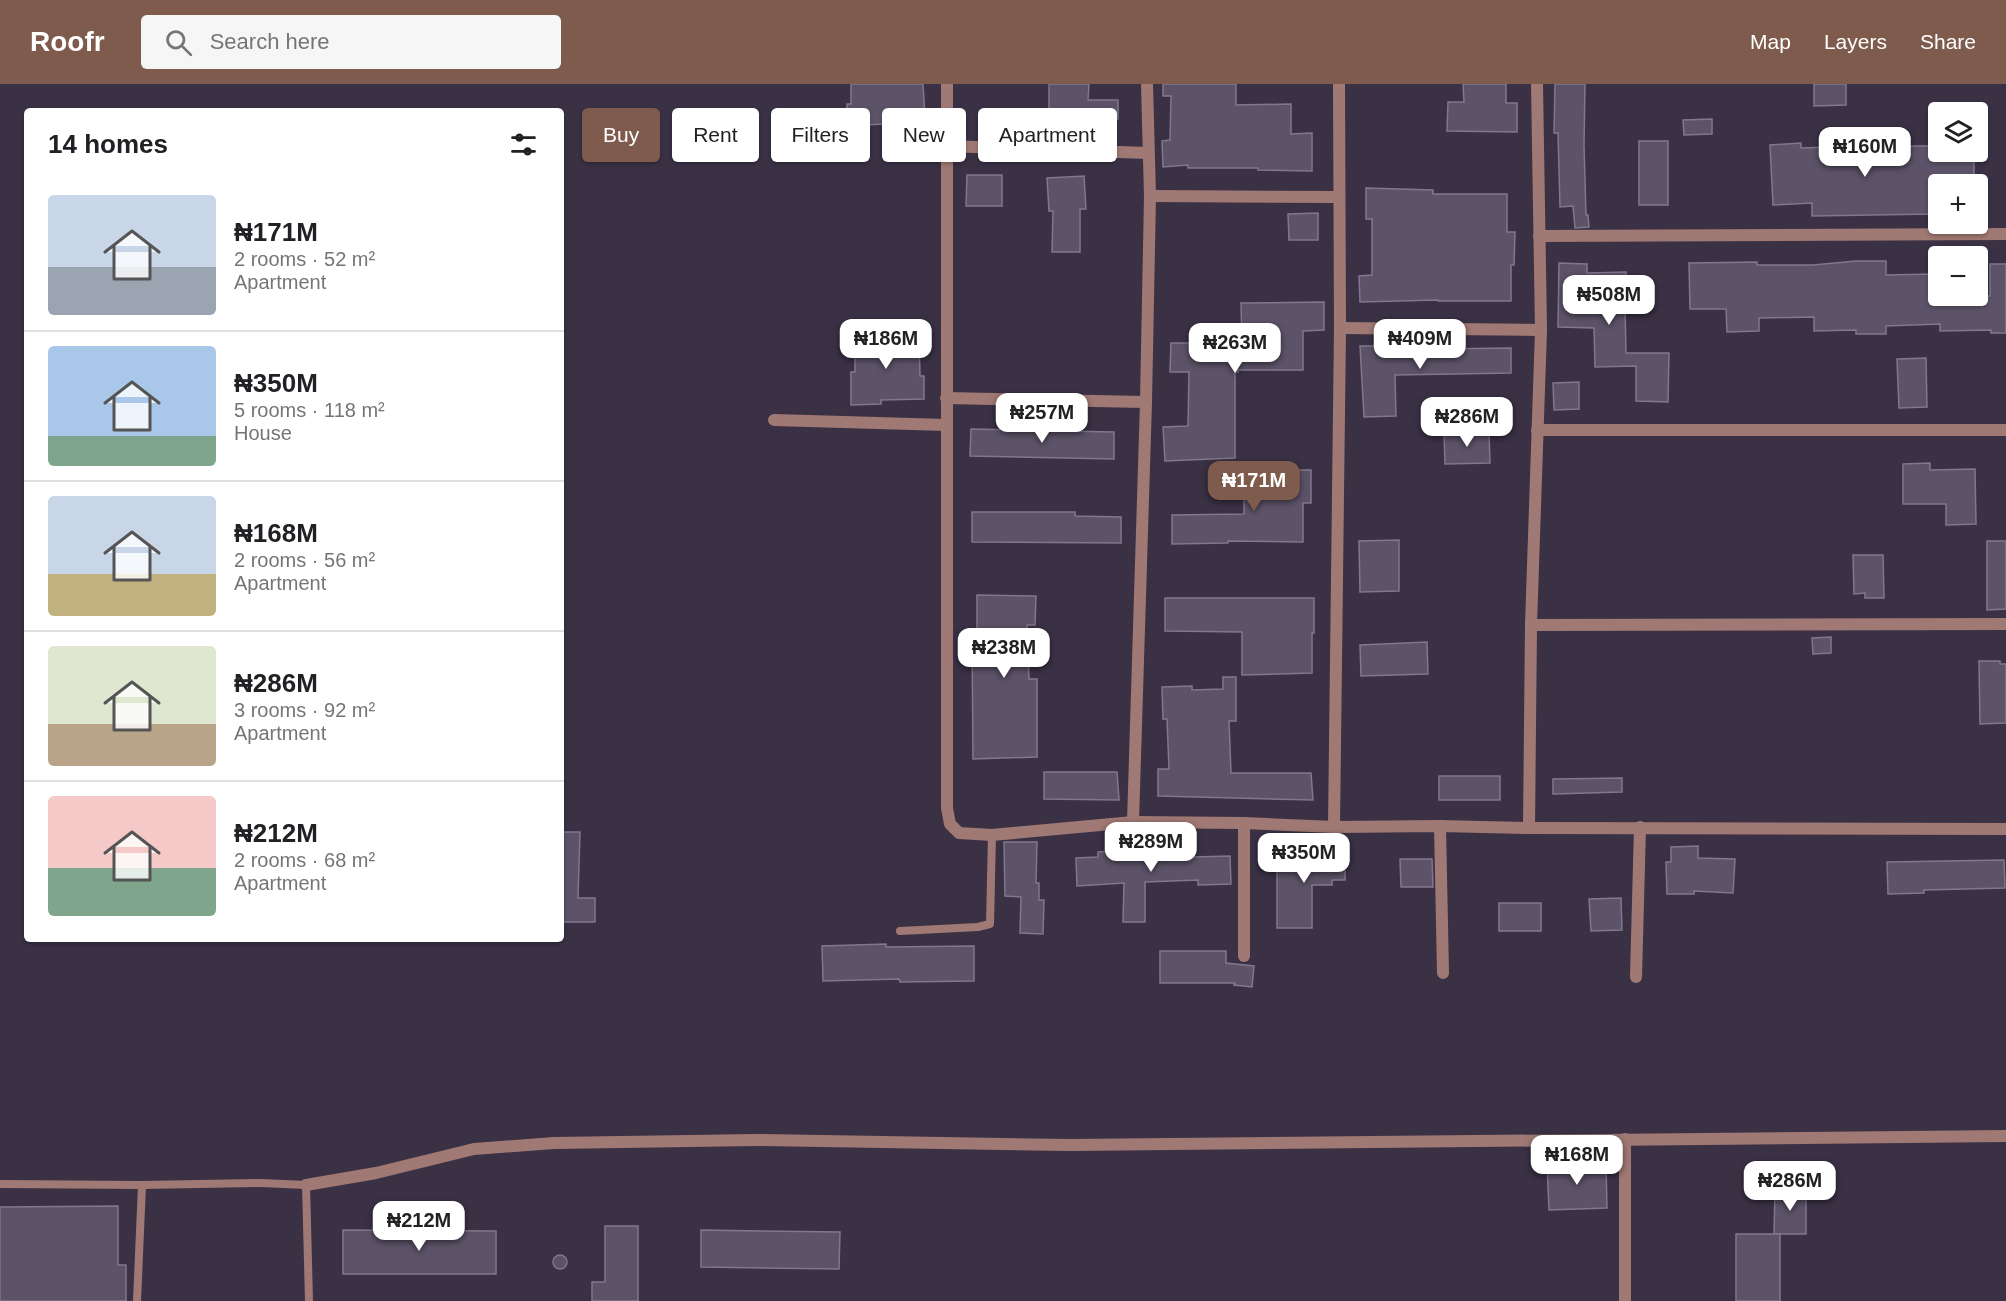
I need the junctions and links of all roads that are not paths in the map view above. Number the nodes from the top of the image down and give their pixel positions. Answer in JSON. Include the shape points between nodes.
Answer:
{"nodes":[{"id":1,"x":947,"y":84,"type":"edge"},
{"id":2,"x":1147,"y":84,"type":"edge"},
{"id":3,"x":1339,"y":84,"type":"edge"},
{"id":4,"x":1537,"y":84,"type":"edge"},
{"id":5,"x":947,"y":108,"type":"edge"},
{"id":6,"x":966,"y":147,"type":"edge"},
{"id":7,"x":1148,"y":153,"type":"junction"},
{"id":8,"x":946,"y":162,"type":"edge"},
{"id":9,"x":1150,"y":196,"type":"junction"},
{"id":10,"x":1339,"y":197,"type":"junction"},
{"id":11,"x":2006,"y":234,"type":"edge"},
{"id":12,"x":1539,"y":236,"type":"junction"},
{"id":13,"x":1340,"y":328,"type":"junction"},
{"id":14,"x":1541,"y":330,"type":"junction"},
{"id":15,"x":946,"y":398,"type":"junction"},
{"id":16,"x":1146,"y":402,"type":"junction"},
{"id":17,"x":774,"y":420,"type":"dead end"},
{"id":18,"x":946,"y":425,"type":"junction"},
{"id":19,"x":1537,"y":430,"type":"junction"},
{"id":20,"x":2006,"y":430,"type":"edge"},
{"id":21,"x":2006,"y":624,"type":"edge"},
{"id":22,"x":1531,"y":625,"type":"junction"},
{"id":23,"x":1133,"y":822,"type":"junction"},
{"id":24,"x":1245,"y":823,"type":"junction"},
{"id":25,"x":1440,"y":826,"type":"junction"},
{"id":26,"x":1334,"y":827,"type":"junction"},
{"id":27,"x":1640,"y":827,"type":"junction"},
{"id":28,"x":1529,"y":828,"type":"junction"},
{"id":29,"x":2006,"y":829,"type":"edge"},
{"id":30,"x":992,"y":835,"type":"junction"},
{"id":31,"x":900,"y":931,"type":"dead end"},
{"id":32,"x":1244,"y":956,"type":"dead end"},
{"id":33,"x":1443,"y":973,"type":"dead end"},
{"id":34,"x":1636,"y":977,"type":"dead end"},
{"id":35,"x":2006,"y":1136,"type":"edge"},
{"id":36,"x":1625,"y":1139,"type":"junction"},
{"id":37,"x":0,"y":1184,"type":"edge"},
{"id":38,"x":142,"y":1185,"type":"junction"},
{"id":39,"x":306,"y":1185,"type":"junction"},
{"id":40,"x":137,"y":1301,"type":"edge"},
{"id":41,"x":309,"y":1301,"type":"edge"},
{"id":42,"x":1625,"y":1301,"type":"edge"}],
"edges":[{"from":1,"to":5,"type":"street"},
{"from":2,"to":7,"type":"street"},
{"from":3,"to":10,"type":"street"},
{"from":4,"to":12,"type":"street"},
{"from":6,"to":7,"type":"street"},
{"from":7,"to":9,"type":"street"},
{"from":8,"to":15,"type":"street"},
{"from":9,"to":10,"type":"street"},
{"from":9,"to":16,"type":"street"},
{"from":10,"to":13,"type":"street"},
{"from":11,"to":12,"type":"street"},
{"from":12,"to":14,"type":"street"},
{"from":13,"to":14,"type":"street"},
{"from":13,"to":26,"type":"street"},
{"from":14,"to":19,"type":"street"},
{"from":15,"to":16,"type":"street"},
{"from":15,"to":18,"type":"street"},
{"from":16,"to":23,"type":"street"},
{"from":17,"to":18,"type":"street"},
{"from":18,"to":30,"type":"street","via":[[947,808],[950,825],[959,833]]},
{"from":19,"to":20,"type":"street"},
{"from":19,"to":22,"type":"street"},
{"from":21,"to":22,"type":"street"},
{"from":22,"to":28,"type":"street"},
{"from":23,"to":24,"type":"street"},
{"from":23,"to":30,"type":"street"},
{"from":24,"to":26,"type":"street"},
{"from":24,"to":32,"type":"street"},
{"from":25,"to":26,"type":"street"},
{"from":25,"to":28,"type":"street"},
{"from":25,"to":33,"type":"street"},
{"from":27,"to":28,"type":"street"},
{"from":27,"to":29,"type":"street"},
{"from":27,"to":34,"type":"street"},
{"from":30,"to":31,"type":"lane","via":[[990,924]]},
{"from":35,"to":36,"type":"street"},
{"from":36,"to":39,"type":"street","via":[[1070,1145],[757,1140],[554,1143],[474,1149]]},
{"from":36,"to":42,"type":"street"},
{"from":37,"to":38,"type":"lane"},
{"from":38,"to":39,"type":"lane"},
{"from":38,"to":40,"type":"lane"},
{"from":39,"to":41,"type":"lane"}]}
